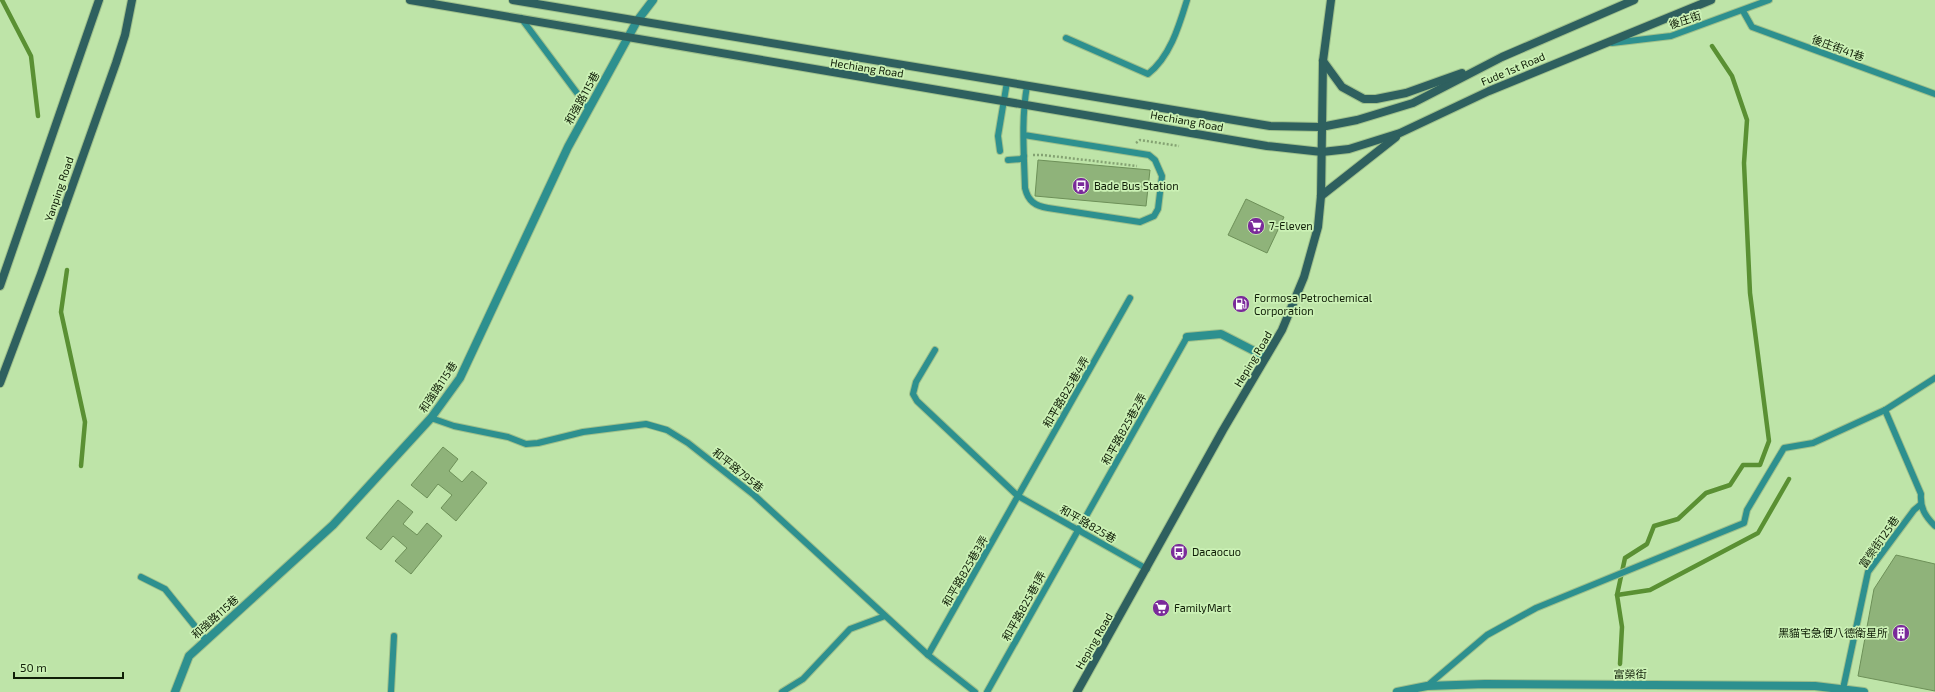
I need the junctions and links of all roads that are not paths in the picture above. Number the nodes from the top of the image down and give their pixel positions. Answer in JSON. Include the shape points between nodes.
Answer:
{"nodes":[{"id":1,"x":99,"y":0,"type":"edge"},
{"id":2,"x":132,"y":0,"type":"edge"},
{"id":3,"x":410,"y":0,"type":"edge"},
{"id":4,"x":512,"y":0,"type":"edge"},
{"id":5,"x":653,"y":0,"type":"edge"},
{"id":6,"x":1188,"y":0,"type":"edge"},
{"id":7,"x":1331,"y":0,"type":"edge"},
{"id":8,"x":1634,"y":0,"type":"edge"},
{"id":9,"x":1711,"y":0,"type":"edge"},
{"id":10,"x":1769,"y":0,"type":"edge"},
{"id":11,"x":1742,"y":11,"type":"junction"},
{"id":12,"x":521,"y":18,"type":"junction"},
{"id":13,"x":637,"y":21,"type":"junction"},
{"id":14,"x":628,"y":38,"type":"junction"},
{"id":15,"x":1066,"y":38,"type":"dead end"},
{"id":16,"x":1603,"y":44,"type":"junction"},
{"id":17,"x":1502,"y":57,"type":"junction"},
{"id":18,"x":1323,"y":61,"type":"junction"},
{"id":19,"x":1006,"y":82,"type":"junction"},
{"id":20,"x":1027,"y":86,"type":"junction"},
{"id":21,"x":1935,"y":94,"type":"edge"},
{"id":22,"x":1003,"y":102,"type":"junction"},
{"id":23,"x":1024,"y":105,"type":"junction"},
{"id":24,"x":589,"y":109,"type":"junction"},
{"id":25,"x":1321,"y":127,"type":"junction"},
{"id":26,"x":1400,"y":133,"type":"junction"},
{"id":27,"x":1024,"y":135,"type":"junction"},
{"id":28,"x":1000,"y":151,"type":"dead end"},
{"id":29,"x":1322,"y":152,"type":"junction"},
{"id":30,"x":1024,"y":156,"type":"junction"},
{"id":31,"x":1008,"y":160,"type":"dead end"},
{"id":32,"x":1321,"y":196,"type":"junction"},
{"id":33,"x":0,"y":286,"type":"edge"},
{"id":34,"x":1130,"y":298,"type":"dead end"},
{"id":35,"x":1187,"y":337,"type":"joint"},
{"id":36,"x":935,"y":350,"type":"dead end"},
{"id":37,"x":1266,"y":357,"type":"junction"},
{"id":38,"x":1935,"y":378,"type":"edge"},
{"id":39,"x":0,"y":383,"type":"edge"},
{"id":40,"x":1885,"y":410,"type":"junction"},
{"id":41,"x":431,"y":418,"type":"junction"},
{"id":42,"x":1018,"y":496,"type":"junction"},
{"id":43,"x":1920,"y":505,"type":"junction"},
{"id":44,"x":1935,"y":526,"type":"edge"},
{"id":45,"x":1078,"y":530,"type":"junction"},
{"id":46,"x":1147,"y":569,"type":"junction"},
{"id":47,"x":140,"y":577,"type":"dead end"},
{"id":48,"x":885,"y":616,"type":"junction"},
{"id":49,"x":394,"y":636,"type":"dead end"},
{"id":50,"x":206,"y":640,"type":"junction"},
{"id":51,"x":928,"y":655,"type":"junction"},
{"id":52,"x":1427,"y":686,"type":"junction"},
{"id":53,"x":1496,"y":688,"type":"edge"},
{"id":54,"x":1843,"y":690,"type":"junction"},
{"id":55,"x":175,"y":692,"type":"edge"},
{"id":56,"x":392,"y":692,"type":"edge"},
{"id":57,"x":782,"y":692,"type":"edge"},
{"id":58,"x":974,"y":692,"type":"edge"},
{"id":59,"x":987,"y":692,"type":"edge"},
{"id":60,"x":1077,"y":692,"type":"edge"},
{"id":61,"x":1397,"y":692,"type":"edge"},
{"id":62,"x":1864,"y":692,"type":"edge"}],
"edges":[{"from":1,"to":33,"type":"street"},
{"from":2,"to":39,"type":"street","name":"Yanping Road","via":[[116,63]]},
{"from":3,"to":12,"type":"street","name":"Hechiang Road"},
{"from":4,"to":13,"type":"street","name":"Hechiang Road"},
{"from":5,"to":13,"type":"street","name":"和強路115巷"},
{"from":6,"to":15,"type":"lane","via":[[1177,34],[1156,67],[1148,74]]},
{"from":7,"to":18,"type":"street","name":"Heping Road"},
{"from":8,"to":17,"type":"street","name":"Fude 1st Road"},
{"from":9,"to":16,"type":"street","name":"Fude 1st Road"},
{"from":10,"to":11,"type":"lane","name":"後庄街"},
{"from":11,"to":16,"type":"lane","name":"後庄街","via":[[1671,36]]},
{"from":11,"to":21,"type":"lane","name":"後庄街41巷","via":[[1752,27]]},
{"from":12,"to":14,"type":"street","name":"Hechiang Road"},
{"from":12,"to":24,"type":"lane"},
{"from":13,"to":14,"type":"street","name":"和強路115巷"},
{"from":13,"to":19,"type":"street","name":"Hechiang Road"},
{"from":14,"to":22,"type":"street","name":"Hechiang Road"},
{"from":14,"to":24,"type":"street","name":"和強路115巷"},
{"from":16,"to":26,"type":"street","name":"Fude 1st Road","via":[[1489,91]]},
{"from":17,"to":18,"type":"street","via":[[1406,93],[1376,99],[1364,99],[1342,88]]},
{"from":17,"to":25,"type":"street","name":"Fude 1st Road","via":[[1413,103],[1357,120]]},
{"from":18,"to":25,"type":"street","name":"Heping Road"},
{"from":19,"to":20,"type":"street","name":"Hechiang Road"},
{"from":19,"to":22,"type":"lane"},
{"from":20,"to":23,"type":"lane"},
{"from":20,"to":25,"type":"street","name":"Hechiang Road","via":[[1270,126]]},
{"from":22,"to":23,"type":"street","name":"Hechiang Road"},
{"from":22,"to":28,"type":"lane","via":[[998,136]]},
{"from":23,"to":27,"type":"lane"},
{"from":23,"to":29,"type":"street","name":"Hechiang Road","via":[[1267,146]]},
{"from":24,"to":41,"type":"street","name":"和強路115巷","via":[[568,147],[460,378]]},
{"from":25,"to":29,"type":"street","name":"Heping Road"},
{"from":26,"to":29,"type":"street","name":"Fude 1st Road","via":[[1350,149]]},
{"from":26,"to":32,"type":"street"},
{"from":27,"to":30,"type":"lane"},
{"from":27,"to":30,"type":"lane","via":[[1149,155],[1155,160],[1162,176],[1158,209],[1154,216],[1140,222],[1034,204],[1027,196]]},
{"from":29,"to":32,"type":"street","name":"Heping Road"},
{"from":30,"to":31,"type":"lane","via":[[1021,159]]},
{"from":32,"to":37,"type":"street","name":"Heping Road","via":[[1318,227],[1304,277],[1282,330]]},
{"from":34,"to":42,"type":"lane","name":"和平路825巷4弄"},
{"from":35,"to":37,"type":"street","via":[[1221,334]]},
{"from":35,"to":45,"type":"lane","name":"和平路825巷2弄"},
{"from":36,"to":42,"type":"lane","name":"和平路825巷","via":[[916,382],[913,394],[917,401]]},
{"from":37,"to":46,"type":"street","name":"Heping Road"},
{"from":38,"to":40,"type":"lane"},
{"from":40,"to":43,"type":"lane","via":[[1921,494]]},
{"from":40,"to":52,"type":"lane","via":[[1813,443],[1784,448],[1747,510],[1744,523],[1536,608],[1487,635]]},
{"from":41,"to":48,"type":"lane","name":"和平路795巷","via":[[454,426],[508,437],[526,444],[583,432],[646,424],[668,430],[754,495]]},
{"from":41,"to":50,"type":"street","name":"和強路115巷","via":[[333,525]]},
{"from":42,"to":45,"type":"lane","name":"和平路825巷"},
{"from":42,"to":51,"type":"lane","name":"和平路825巷3弄"},
{"from":43,"to":44,"type":"lane"},
{"from":43,"to":54,"type":"lane","name":"富榮街125巷","via":[[1868,572]]},
{"from":45,"to":46,"type":"lane","name":"和平路825巷"},
{"from":45,"to":59,"type":"lane","name":"和平路825巷1弄"},
{"from":46,"to":60,"type":"street","name":"Heping Road"},
{"from":47,"to":50,"type":"lane","via":[[165,589]]},
{"from":48,"to":51,"type":"lane","name":"和平路795巷"},
{"from":48,"to":57,"type":"lane","via":[[850,629],[803,679]]},
{"from":49,"to":56,"type":"lane"},
{"from":50,"to":55,"type":"street","name":"和強路115巷","via":[[189,656]]},
{"from":51,"to":58,"type":"lane","name":"和平路795巷"},
{"from":52,"to":53,"type":"street","name":"富榮街"},
{"from":52,"to":61,"type":"street","name":"富榮街"},
{"from":53,"to":54,"type":"street","name":"富榮街","via":[[1733,685],[1815,686]]},
{"from":54,"to":62,"type":"street","name":"富榮街"}]}
